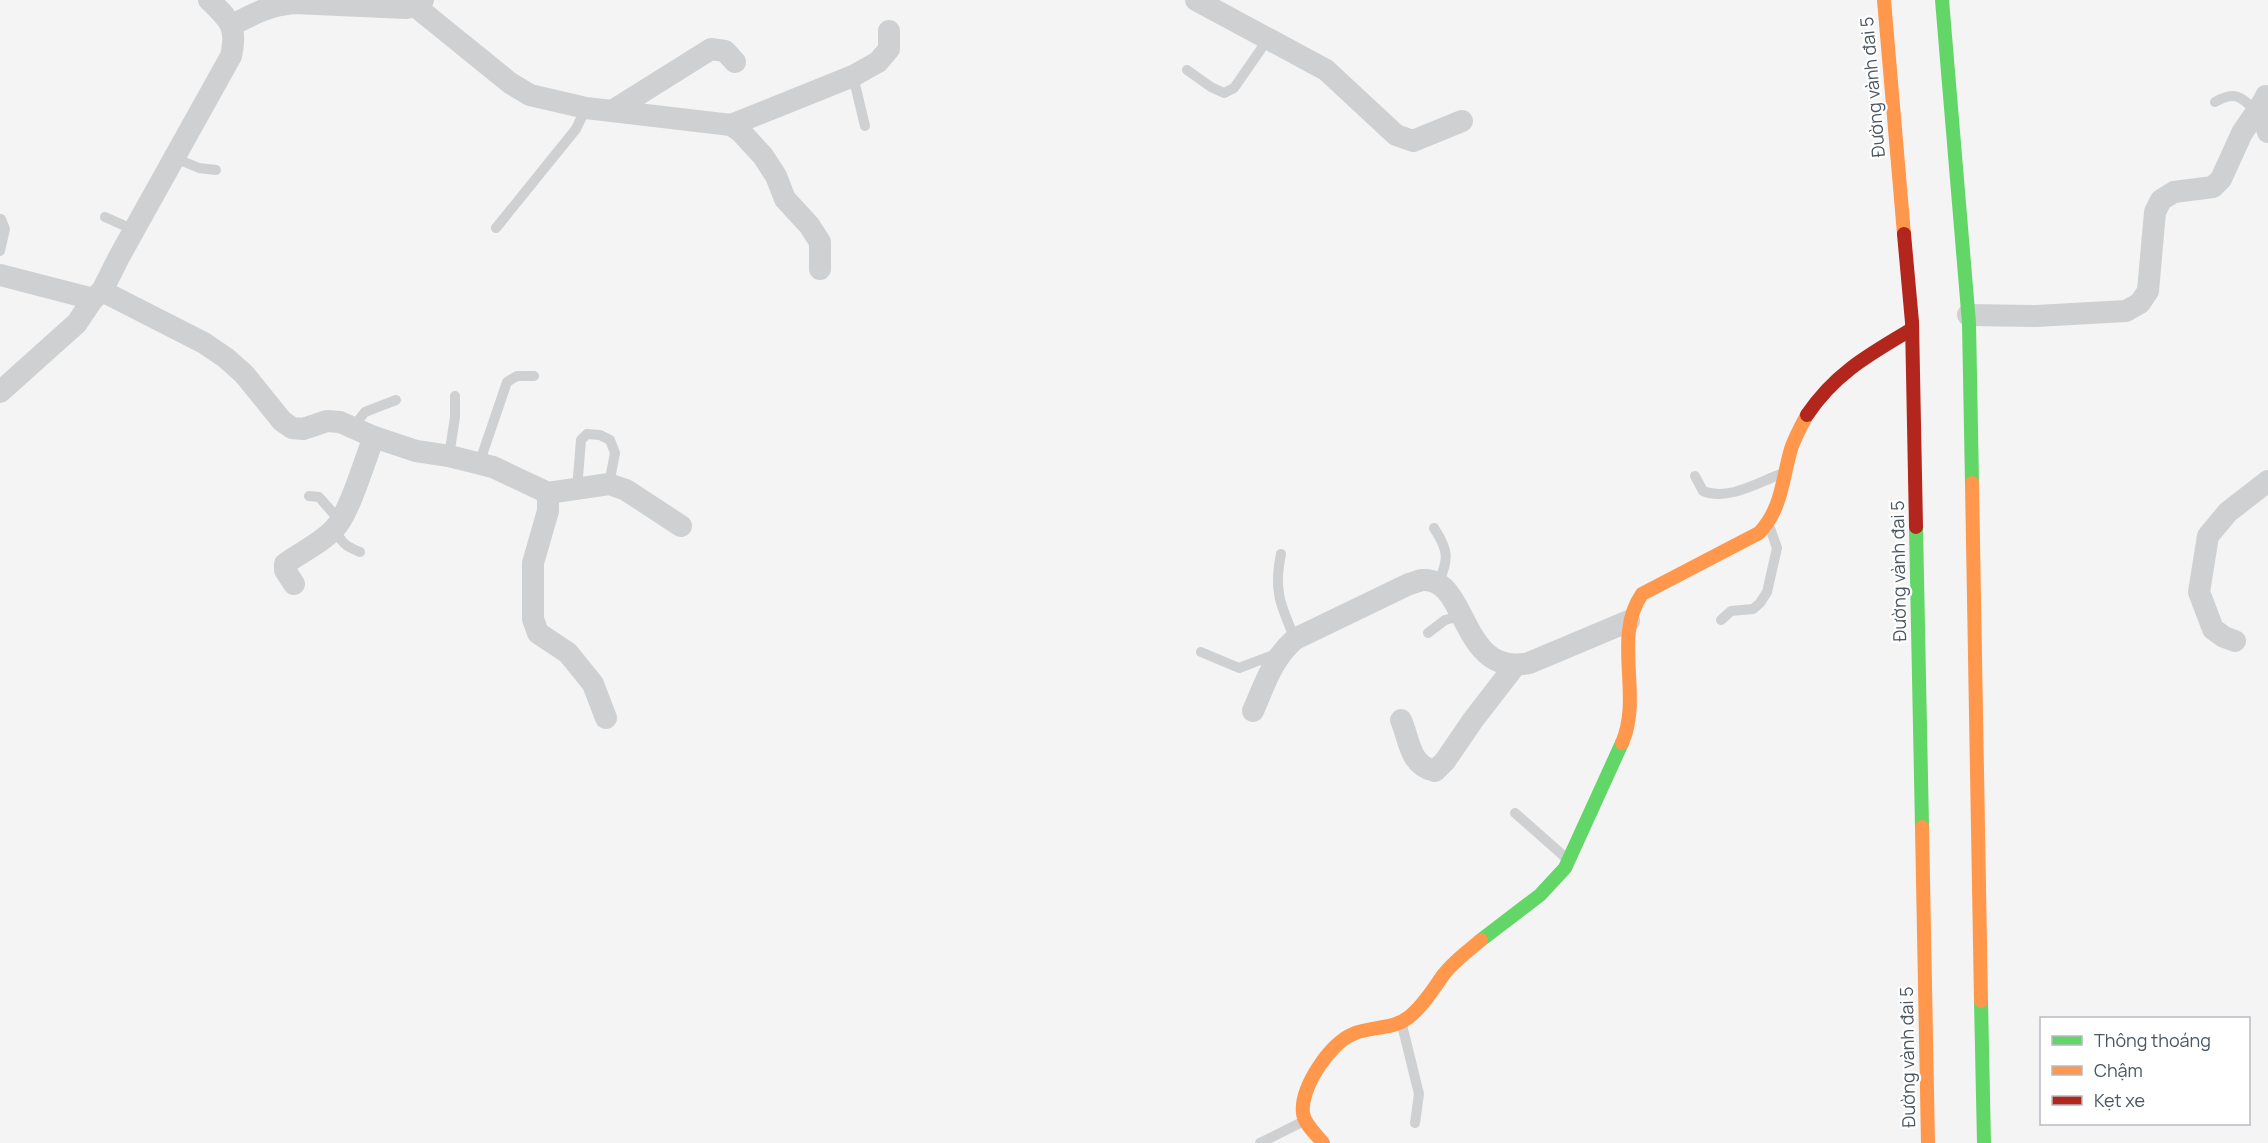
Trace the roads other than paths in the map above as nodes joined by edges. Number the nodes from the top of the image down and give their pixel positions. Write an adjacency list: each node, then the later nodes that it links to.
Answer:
1 (209, 0): 7 (street)
2 (1196, 0): 9 (street)
3 (1884, 0): 31 (main road, Đường vành đai 5)
4 (1942, 0): 30 (main road)
5 (375, 3): 6 (street); 7 (street)
6 (419, 3): 14 (street)
7 (232, 25): 20 (street)
8 (889, 31): 12 (street)
9 (1268, 39): 11 (lane); 17 (street)
10 (735, 62): 16 (street)
11 (1186, 70)
12 (853, 76): 18 (street); 19 (lane)
13 (2215, 102): 15 (lane)
14 (586, 108): 16 (street); 24 (lane)
15 (2264, 110): 30 (street)
16 (612, 111): 18 (street)
17 (1462, 121)
18 (732, 125): 27 (street)
19 (865, 126)
20 (175, 158): 21 (lane); 25 (street)
21 (216, 170)
22 (105, 217): 25 (lane)
23 (1, 219): 26 (lane)
24 (496, 228)
25 (134, 230): 29 (street)
26 (0, 251)
27 (820, 269)
28 (0, 274): 29 (street)
29 (97, 295): 33 (street); 36 (street)
30 (1968, 315): 74 (main road)
31 (1912, 329): 40 (main road); 73 (main road, Đường vành đai 5)
32 (534, 376): 39 (lane)
33 (0, 392)
34 (455, 396): 38 (lane)
35 (396, 400): 36 (lane)
36 (353, 427): 37 (street)
37 (374, 437): 38 (street); 47 (street)
38 (449, 456): 39 (street)
39 (479, 464): 45 (street)
40 (1784, 472): 41 (lane); 48 (main road)
41 (1695, 476)
42 (2268, 482): 59 (street)
43 (609, 484): 44 (street); 44 (lane); 49 (street)
44 (578, 489): 45 (street)
45 (548, 493): 64 (street)
46 (309, 496): 47 (lane)
47 (338, 524): 51 (lane); 53 (street)
48 (1769, 525): 56 (lane); 57 (main road)
49 (681, 526)
50 (1434, 528): 54 (lane)
51 (360, 552)
52 (1281, 554): 60 (lane)
53 (294, 584)
54 (1438, 584): 55 (street); 60 (street)
55 (1461, 616): 58 (lane); 62 (street)
56 (1721, 620)
57 (1629, 621): 62 (street); 67 (main road)
58 (1428, 633)
59 (2235, 641)
60 (1288, 645): 61 (lane); 63 (street)
61 (1201, 652)
62 (1514, 667): 65 (street)
63 (1254, 711)
64 (606, 718)
65 (1401, 720)
66 (1515, 813): 67 (lane)
67 (1569, 860): 68 (main road)
68 (1401, 1022): 69 (main road); 70 (lane)
69 (1305, 1120): 71 (lane); 72 (main road)
70 (1415, 1124)
71 (1260, 1143)
72 (1323, 1143)
73 (1928, 1143)
74 (1984, 1143)

